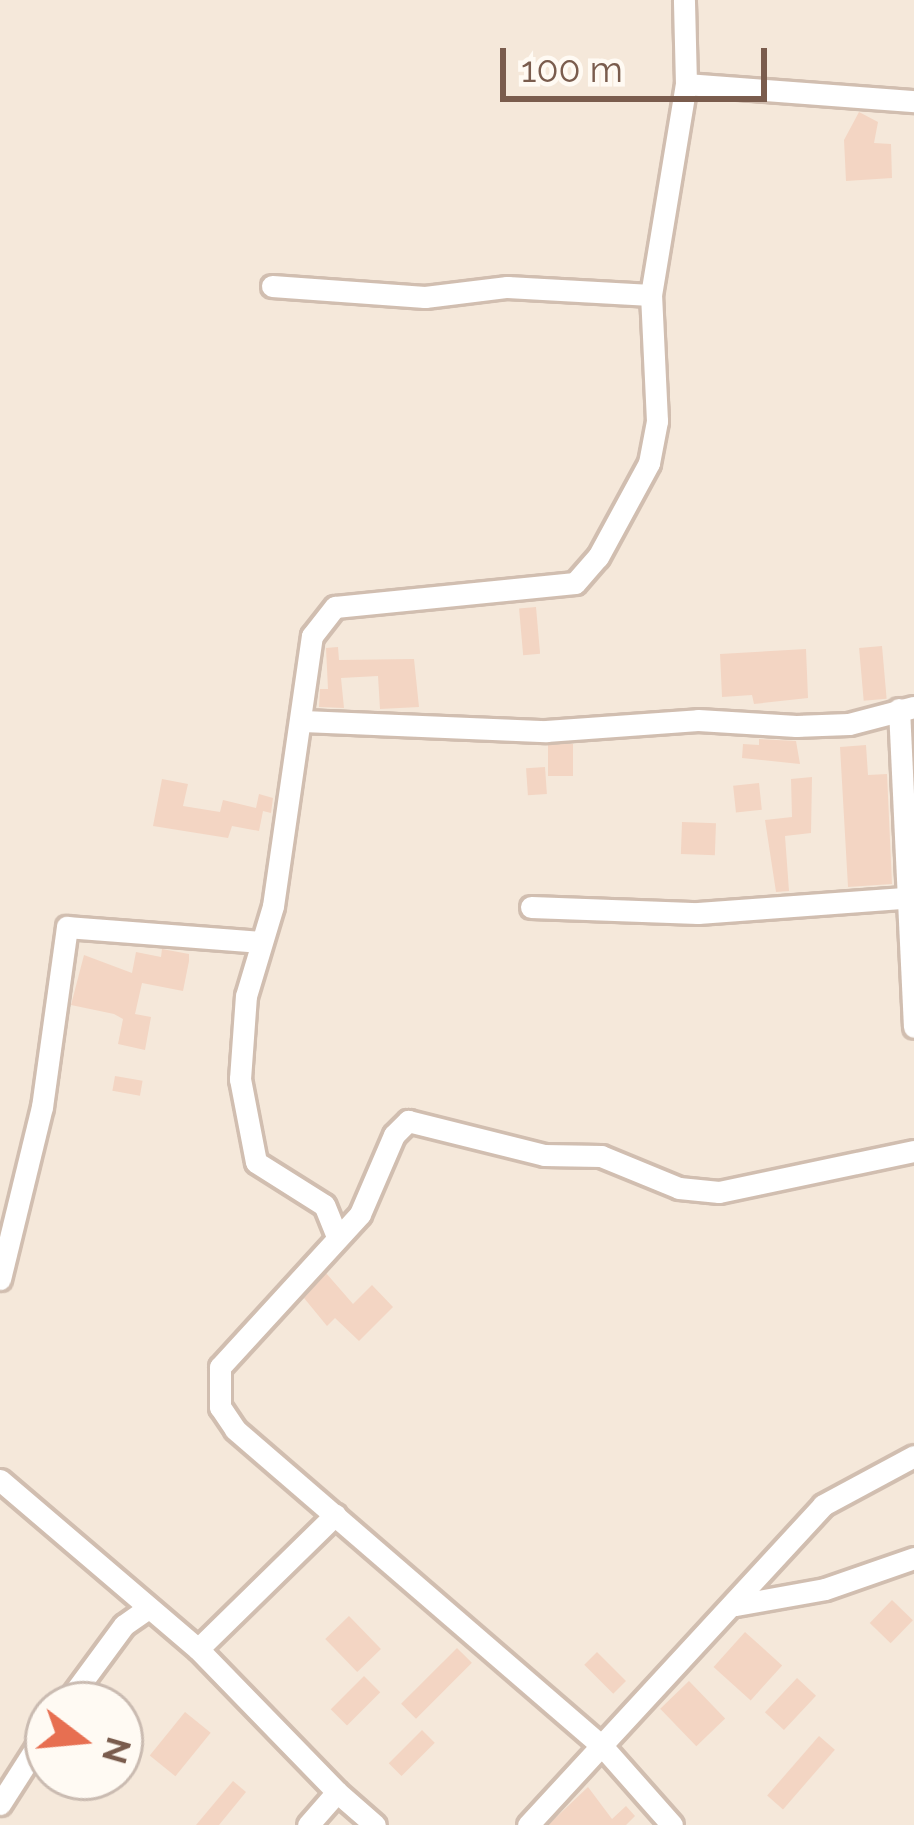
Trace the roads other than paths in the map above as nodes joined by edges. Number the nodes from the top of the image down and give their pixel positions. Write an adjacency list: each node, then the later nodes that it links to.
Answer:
1 (684, 0): 2 (street)
2 (686, 84): 3 (street); 5 (street)
3 (914, 101)
4 (272, 286): 5 (street)
5 (650, 295): 7 (street)
6 (907, 708): 7 (street); 8 (street)
7 (303, 721): 10 (street)
8 (911, 897): 9 (street); 11 (street)
9 (532, 907)
10 (260, 942): 13 (street); 14 (street)
11 (914, 1028)
12 (914, 1151): 14 (street)
13 (4, 1228): 15 (street)
14 (336, 1234): 18 (street)
15 (0, 1279)
16 (914, 1456): 20 (street)
17 (0, 1480): 21 (street)
18 (335, 1515): 22 (street); 24 (street)
19 (914, 1558): 20 (street)
20 (736, 1605): 24 (street)
21 (148, 1608): 22 (street); 23 (street)
22 (198, 1649): 26 (street)
23 (83, 1681)
24 (603, 1747): 30 (street); 31 (street)
25 (24, 1766): 27 (street)
26 (337, 1792): 28 (street); 29 (street)
27 (0, 1804)
28 (308, 1825)
29 (375, 1825)
30 (528, 1825)
31 (672, 1825)

